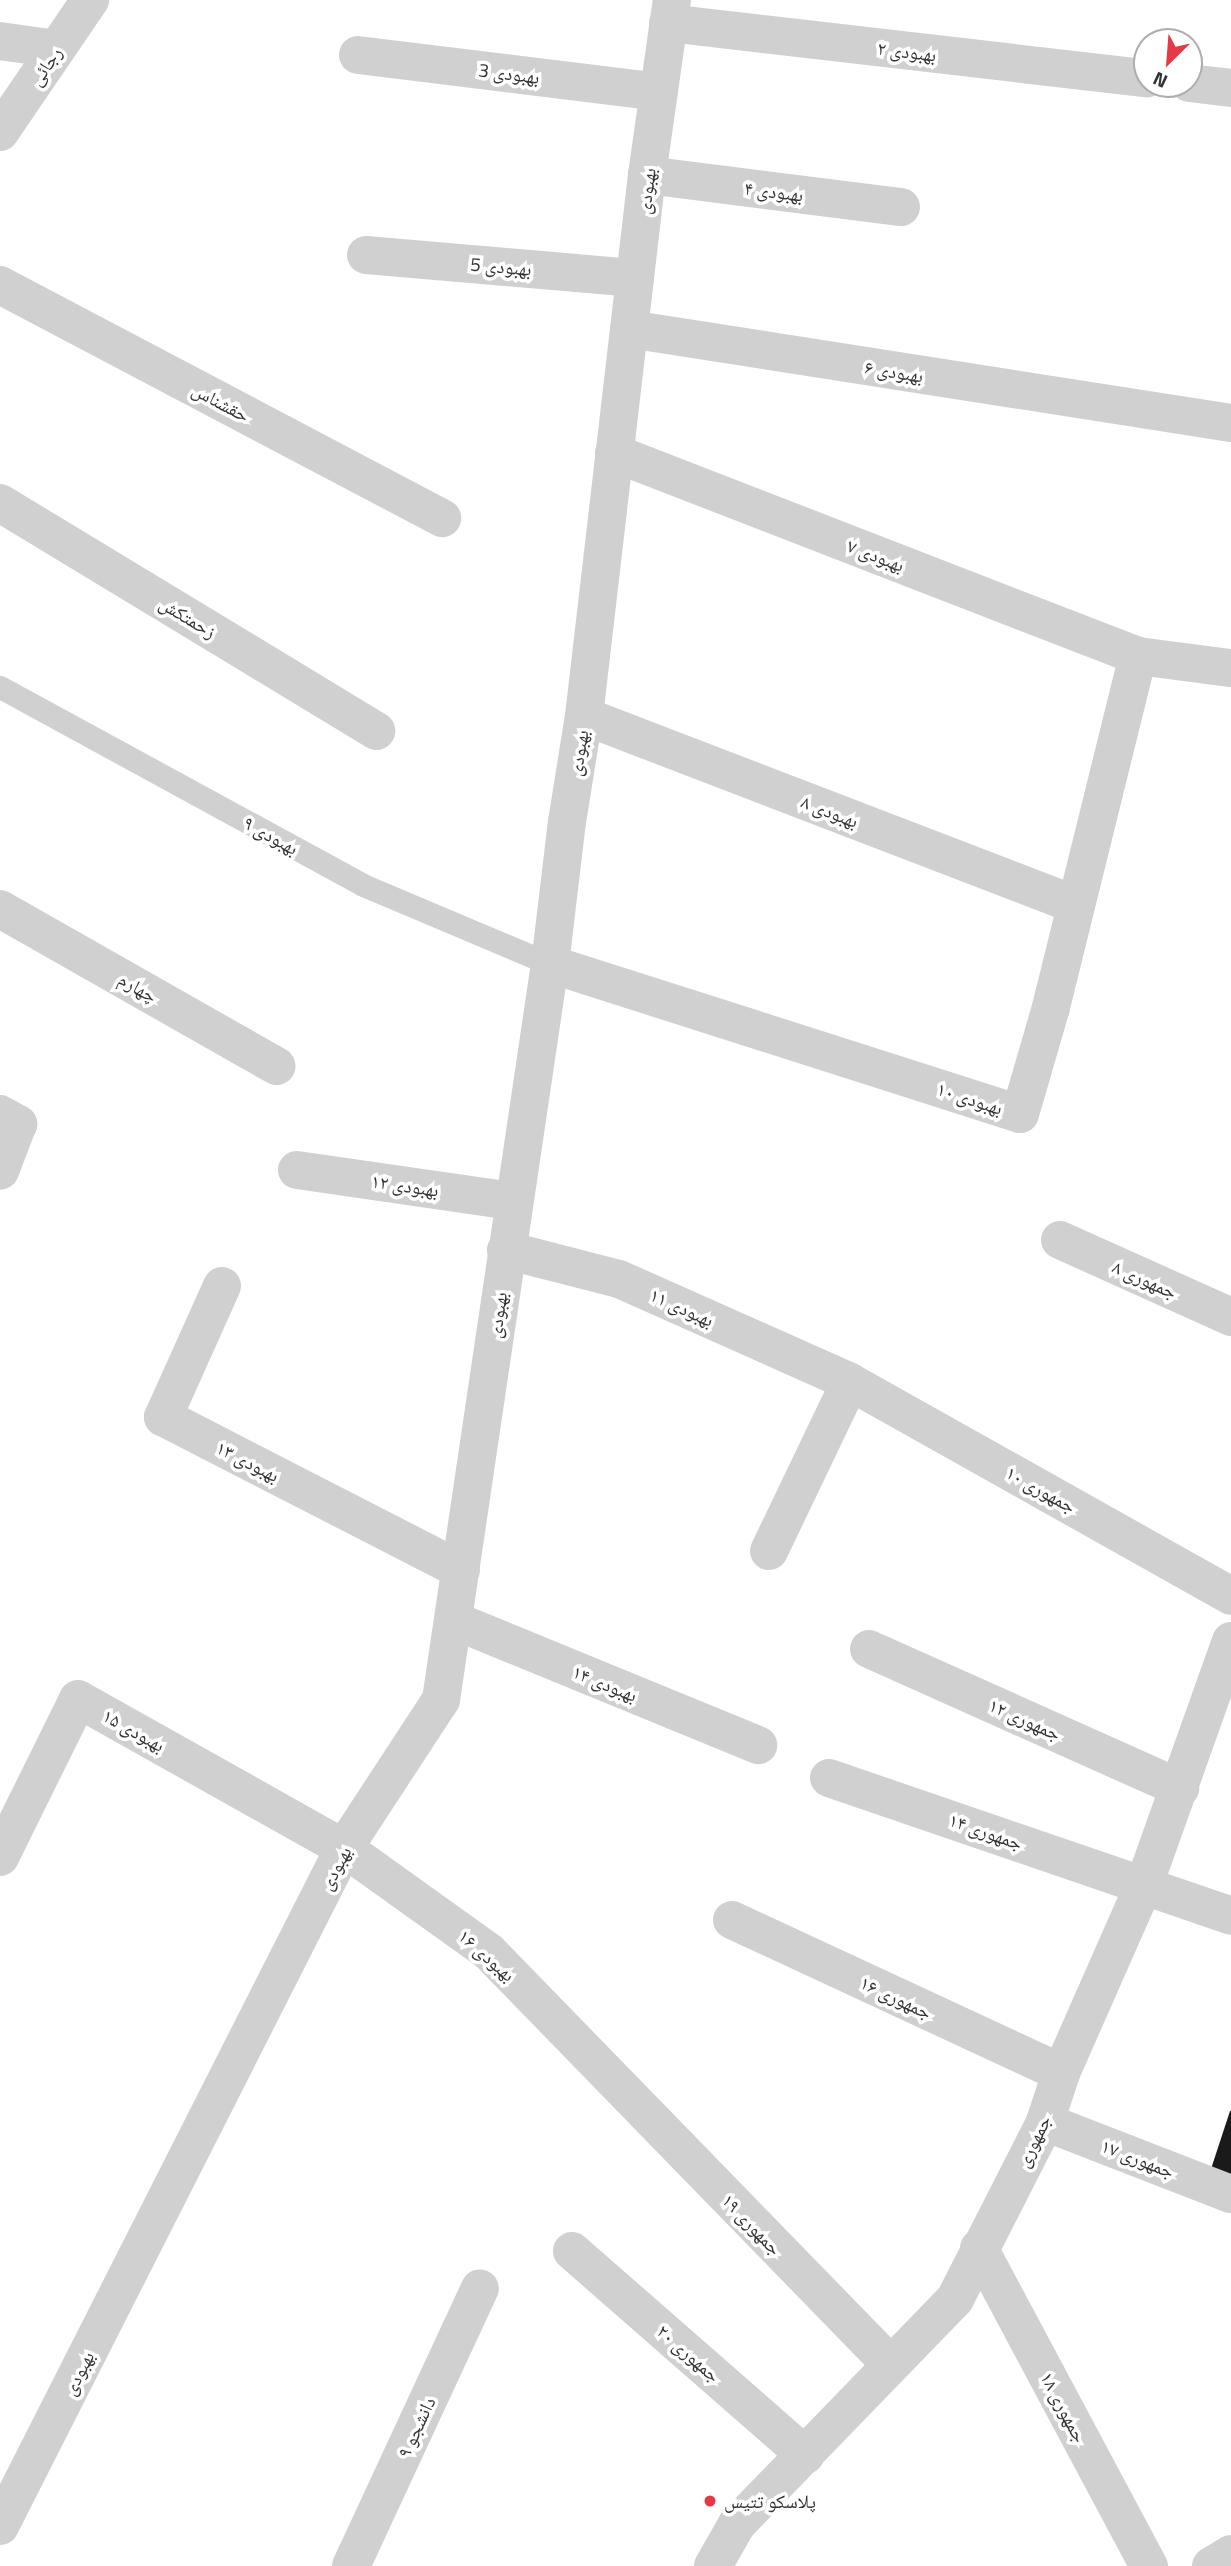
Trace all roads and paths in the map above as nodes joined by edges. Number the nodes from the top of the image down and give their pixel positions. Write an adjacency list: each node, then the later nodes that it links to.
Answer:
1 (90, 0): 4 (street, رجائی)
2 (670, 12): 6 (street, بهبودی ۲); 7 (street, بهبودی)
3 (0, 41): 4 (street)
4 (56, 49): 8 (street, رجائی)
5 (358, 55): 7 (street, بهبودی 3)
6 (1133, 76)
7 (659, 92): 9 (street, بهبودی)
8 (0, 132)
9 (648, 175): 10 (street, بهبودی ۴); 12 (street, بهبودی)
10 (901, 207)
11 (366, 255): 12 (street, بهبودی 5)
12 (635, 278): 14 (street, بهبودی)
13 (0, 285): 18 (street, حقشناس)
14 (629, 329): 15 (street, بهبودی ۶); 16 (street, بهبودی)
15 (1231, 423)
16 (614, 453): 19 (street, بهبودی ۷); 22 (street, بهبودی)
17 (0, 503): 23 (street, زحمتکش)
18 (442, 518)
19 (1138, 656): 20 (street, بهبودی ۷); 24 (street, بهبودی ۱۰)
20 (1231, 668)
21 (0, 687): 26 (lane, بهبودی ۹)
22 (584, 716): 24 (street, بهبودی ۸); 26 (street, بهبودی)
23 (376, 731)
24 (1076, 905): 26 (street, بهبودی ۱۰)
25 (0, 909): 27 (street, چهارم)
26 (550, 964): 31 (street, بهبودی)
27 (276, 1066)
28 (0, 1114): 30 (street)
29 (297, 1170): 31 (street, بهبودی ۱۲)
30 (0, 1171)
31 (513, 1200): 33 (street, بهبودی)
32 (1060, 1240): 35 (street, جمهوری ۸)
33 (506, 1251): 36 (street, بهبودی ۱۱); 38 (street, بهبودی)
34 (222, 1286): 38 (street, بهبودی ۱۳)
35 (1231, 1317)
36 (850, 1382): 37 (street); 39 (street, جمهوری ۱۰)
37 (769, 1551)
38 (460, 1570): 40 (street, بهبودی)
39 (1231, 1597)
40 (453, 1620): 43 (street, بهبودی ۱۴); 46 (street, بهبودی)
41 (1231, 1641): 45 (street, جمهوری)
42 (869, 1649): 45 (street, جمهوری ۱۲)
43 (758, 1745)
44 (829, 1778): 48 (street, جمهوری ۱۴)
45 (1180, 1788): 48 (street, جمهوری)
46 (344, 1848): 47 (street, بهبودی ۱۵); 52 (street, بهبودی ۱۶); 60 (street, بهبودی)
47 (0, 1857)
48 (1144, 1885): 49 (street, جمهوری ۱۴); 51 (street, جمهوری)
49 (1231, 1916)
50 (732, 1920): 51 (street, جمهوری ۱۶)
51 (1060, 2073): 53 (street, جمهوری)
52 (614, 2082): 58 (street, جمهوری ۱۹)
53 (1045, 2122): 54 (street, جمهوری ۱۷); 55 (street, جمهوری)
54 (1231, 2194)
55 (979, 2248): 58 (street, جمهوری); 64 (street, جمهوری ۱۸)
56 (572, 2251): 59 (street, جمهوری ۲۰)
57 (480, 2288): 62 (street, دانشجو ۹)
58 (891, 2365): 59 (street, جمهوری)
59 (805, 2455): 63 (street, جمهوری)
60 (0, 2526)
61 (1231, 2554): 65 (street)
62 (351, 2566)
63 (713, 2566)
64 (1149, 2566)
65 (1211, 2566)

